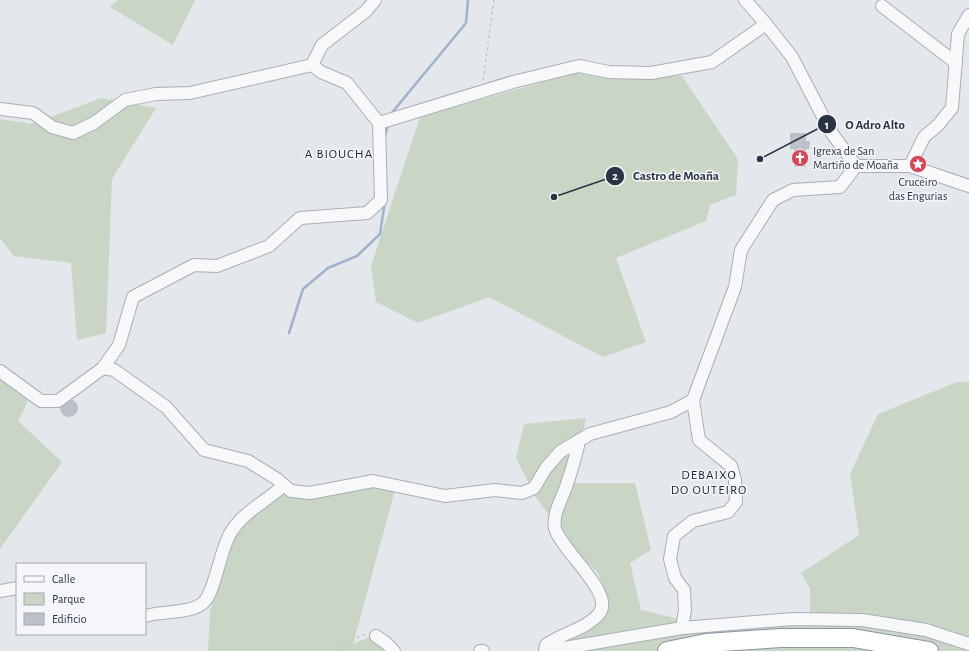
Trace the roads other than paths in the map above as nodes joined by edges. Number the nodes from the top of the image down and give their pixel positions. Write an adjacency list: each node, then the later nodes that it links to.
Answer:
1 (375, 0): 7 (street)
2 (746, 0): 5 (street)
3 (882, 6): 6 (street)
4 (969, 15): 6 (street)
5 (766, 24): 9 (street); 10 (street)
6 (956, 63): 11 (street)
7 (312, 65): 8 (street); 9 (street)
8 (0, 109)
9 (379, 123): 13 (street)
10 (856, 166): 11 (street); 15 (street)
11 (910, 166): 12 (street)
12 (969, 186)
13 (103, 368): 14 (street); 17 (street)
14 (0, 370)
15 (693, 400): 16 (street); 21 (street)
16 (578, 440): 17 (street); 25 (street)
17 (284, 485): 20 (street)
18 (16, 588): 19 (street)
19 (0, 591)
20 (146, 616)
21 (682, 628): 23 (street); 25 (street)
22 (376, 636): 24 (street)
23 (969, 644)
24 (394, 651)
25 (546, 651)
26 (667, 651): 27 (highway)
27 (929, 651)

